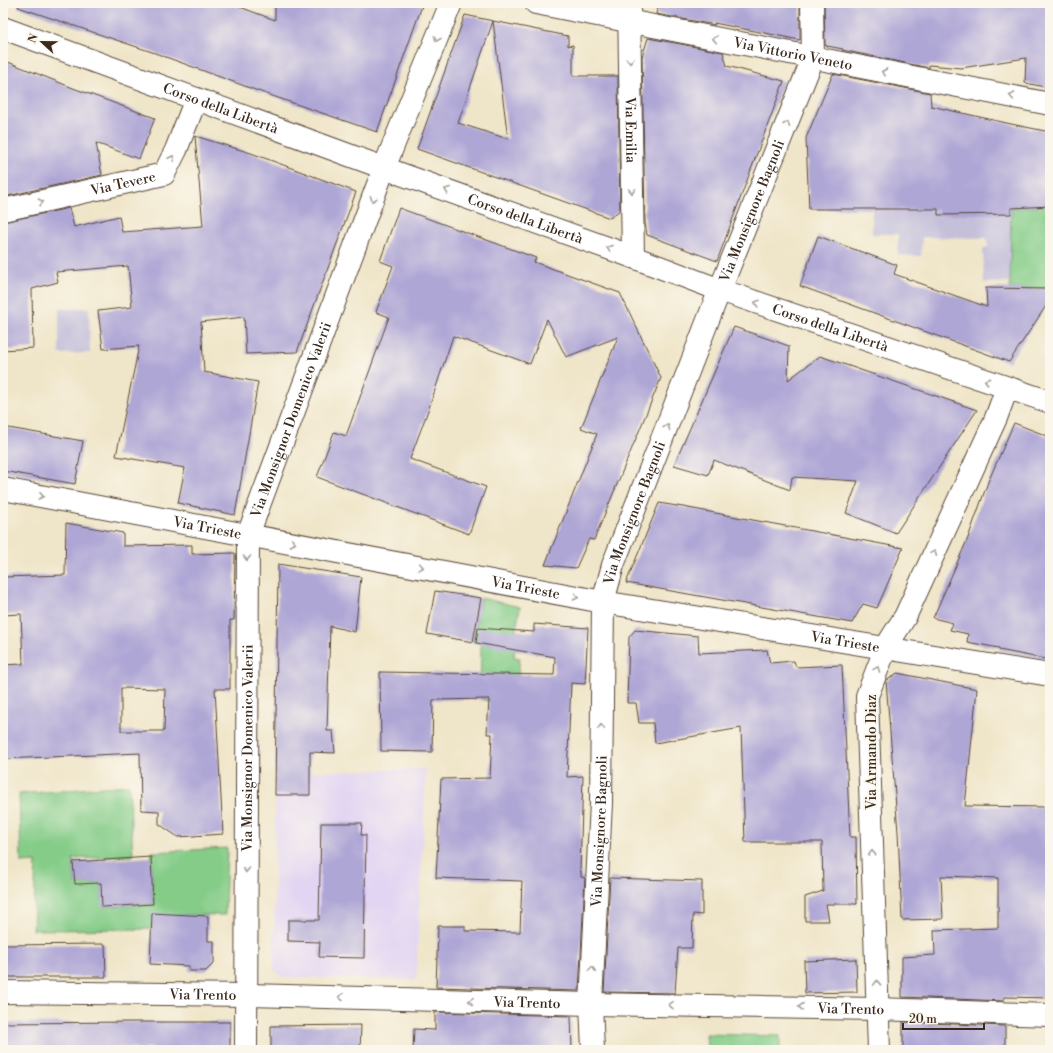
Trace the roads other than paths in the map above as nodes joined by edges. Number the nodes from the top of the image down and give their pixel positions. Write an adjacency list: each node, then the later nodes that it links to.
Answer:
1 (451, 3): 9 (street, Via Monsignor Domenico Valerii, one-way to 9)
2 (536, 3): 4 (street, Via Vittorio Veneto)
3 (812, 3): 6 (street, Via Monsignore Bagnoli)
4 (629, 12): 6 (street, Via Vittorio Veneto, one-way to 4); 11 (street, Via Emilia, one-way to 11)
5 (3, 28): 7 (street, Corso della Libertà)
6 (813, 58): 8 (street, Via Vittorio Veneto, one-way to 6); 12 (street, Via Monsignore Bagnoli, one-way to 6)
7 (196, 99): 9 (street, Corso della Libertà); 10 (street, Via Tevere, one-way to 7)
8 (1050, 104)
9 (384, 168): 11 (street, Corso della Libertà, one-way to 9); 16 (street, Via Monsignor Domenico Valerii, one-way to 16)
10 (3, 210)
11 (634, 257): 12 (street, Corso della Libertà)
12 (720, 290): 13 (street, Corso della Libertà, one-way to 12); 17 (street, Via Monsignore Bagnoli, one-way to 12)
13 (1007, 388): 14 (street, Corso della Libertà); 18 (street, Via Armando Diaz, one-way to 13)
14 (1050, 402)
15 (3, 489): 16 (street, Via Trieste, one-way to 16)
16 (248, 534): 17 (street, Via Trieste, one-way to 17); 21 (street, Via Monsignor Domenico Valerii, one-way to 21)
17 (603, 602): 18 (street, Via Trieste); 22 (street, Via Monsignore Bagnoli, one-way to 17)
18 (886, 647): 19 (street, Via Trieste); 23 (street, Via Armando Diaz, one-way to 18)
19 (1050, 675)
20 (3, 992): 21 (street, Via Trento)
21 (246, 995): 22 (street, Via Trento, one-way to 21); 25 (street, Via Monsignor Domenico Valerii)
22 (591, 1004): 23 (street, Via Trento, one-way to 22); 26 (street, Via Monsignore Bagnoli)
23 (877, 1009): 24 (street, Via Trento); 27 (street, Via Armando Diaz)
24 (1050, 1015)
25 (246, 1050)
26 (593, 1050)
27 (880, 1050)

